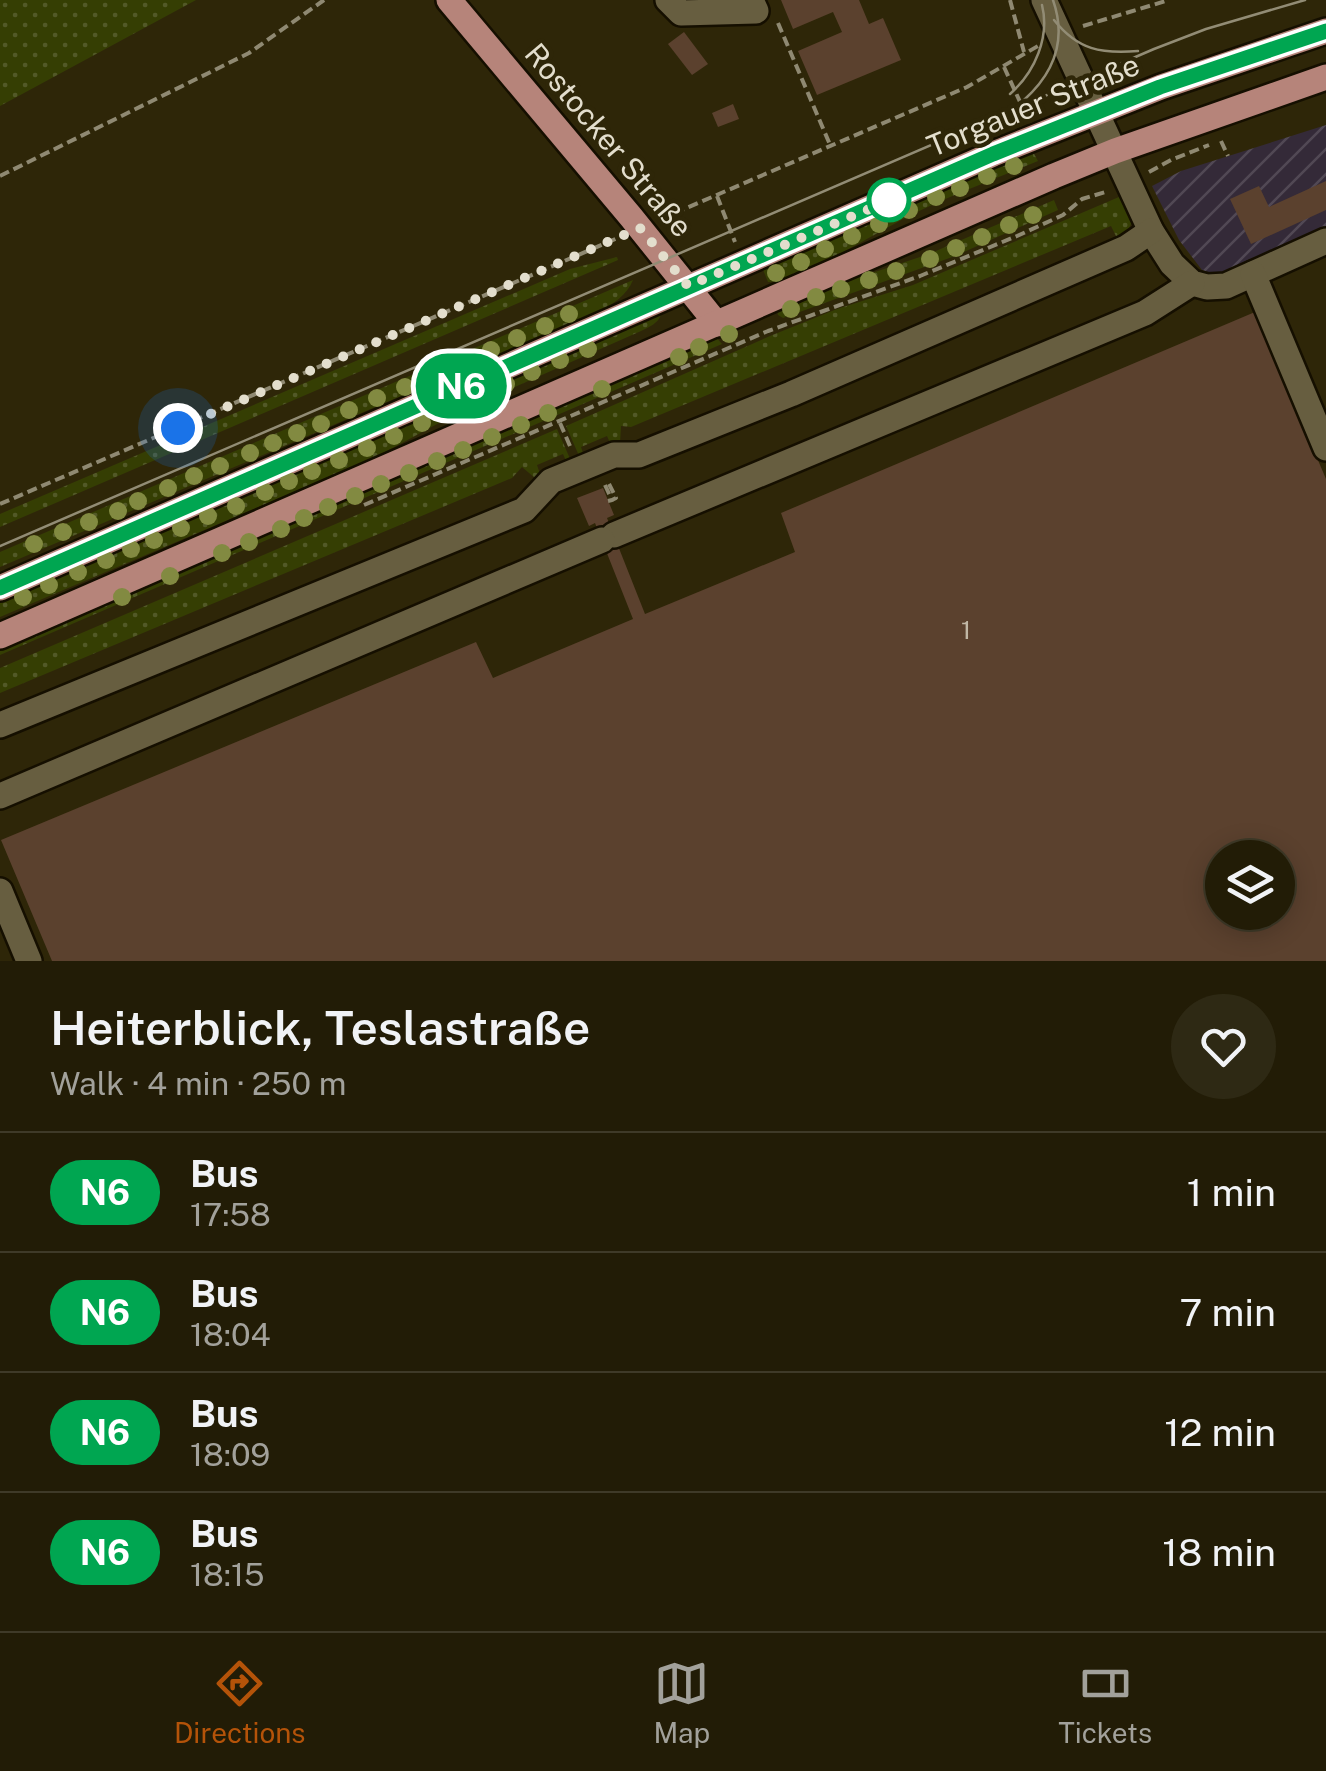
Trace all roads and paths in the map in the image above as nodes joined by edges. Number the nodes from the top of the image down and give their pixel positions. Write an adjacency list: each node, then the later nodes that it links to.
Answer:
1 (324, 0): 17 (path)
2 (450, 0): 19 (main road, Rostocker Straße)
3 (668, 0): 7 (street)
4 (1010, 0): 10 (path)
5 (1044, 0): 9 (street)
6 (1170, 0): 9 (path)
7 (754, 5): 14 (path)
8 (1326, 30): 12 (main road, Torgauer Straße)
9 (1060, 37): 10 (path); 12 (street)
10 (1024, 52): 14 (path)
11 (1326, 77): 15 (main road)
12 (1096, 112): 15 (street); 24 (main road, Torgauer Straße)
13 (1221, 141): 16 (path)
14 (831, 147): 19 (path)
15 (1115, 151): 20 (street); 25 (main road)
16 (1228, 156)
17 (0, 176)
18 (1110, 191): 30 (path)
19 (640, 228): 24 (main road, Rostocker Straße); 29 (path)
20 (1151, 231): 23 (street); 33 (street)
21 (1326, 241): 22 (street)
22 (1253, 274): 23 (street); 26 (street)
23 (1192, 282): 34 (street)
24 (688, 286): 25 (main road, Rostocker Straße); 31 (main road, Torgauer Straße)
25 (717, 324): 32 (main road)
26 (1326, 448)
27 (608, 484): 28 (path)
28 (610, 501)
29 (0, 504)
30 (361, 506)
31 (0, 588)
32 (0, 636)
33 (0, 725)
34 (0, 796)
35 (0, 891): 36 (street)
36 (29, 961)

